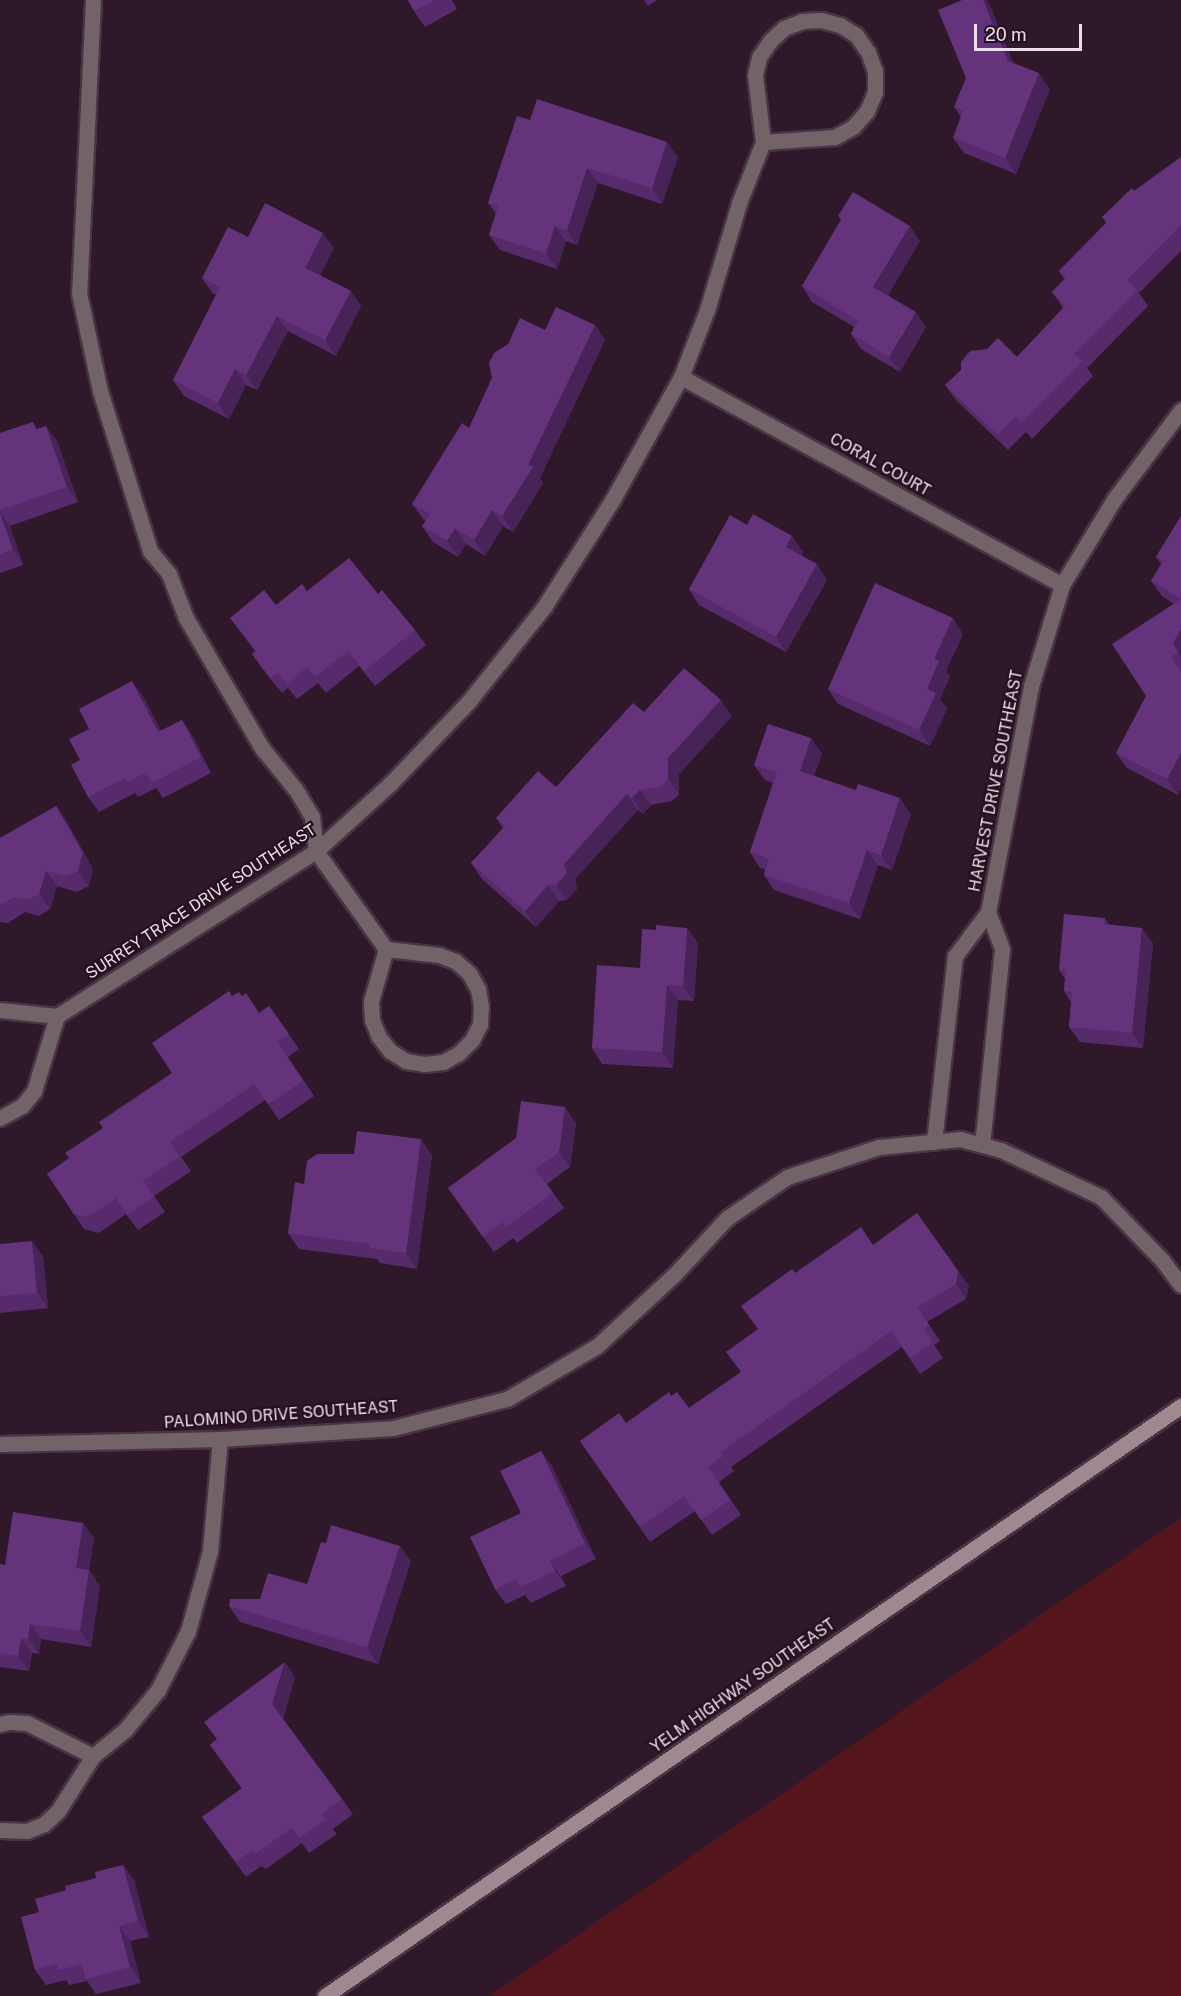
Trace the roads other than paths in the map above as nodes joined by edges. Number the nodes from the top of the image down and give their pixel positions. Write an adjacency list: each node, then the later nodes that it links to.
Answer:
1 (93, 0): 6 (street)
2 (763, 142): 2 (street, SURREY TRACE DRIVE SOUTHEAST); 3 (street, SURREY TRACE DRIVE SOUTHEAST)
3 (681, 377): 5 (street, CORAL COURT); 6 (street, SURREY TRACE DRIVE SOUTHEAST)
4 (1181, 410): 5 (street, HARVEST DRIVE SOUTHEAST)
5 (1062, 585): 7 (street, HARVEST DRIVE SOUTHEAST)
6 (316, 851): 8 (street); 10 (street, SURREY TRACE DRIVE SOUTHEAST)
7 (988, 912): 12 (street, HARVEST DRIVE SOUTHEAST); 13 (street, HARVEST DRIVE SOUTHEAST)
8 (386, 949): 8 (street)
9 (0, 1010): 10 (street)
10 (57, 1016): 11 (street)
11 (0, 1118)
12 (934, 1142): 13 (street, PALOMINO DRIVE SOUTHEAST); 16 (street, PALOMINO DRIVE SOUTHEAST)
13 (982, 1145): 14 (street, PALOMINO DRIVE SOUTHEAST)
14 (1181, 1286)
15 (1181, 1406): 21 (main road, YELM HIGHWAY SOUTHEAST)
16 (220, 1439): 17 (street, PALOMINO DRIVE SOUTHEAST); 19 (street)
17 (0, 1444)
18 (0, 1724): 19 (street)
19 (93, 1756): 20 (street)
20 (0, 1830)
21 (325, 1996)

